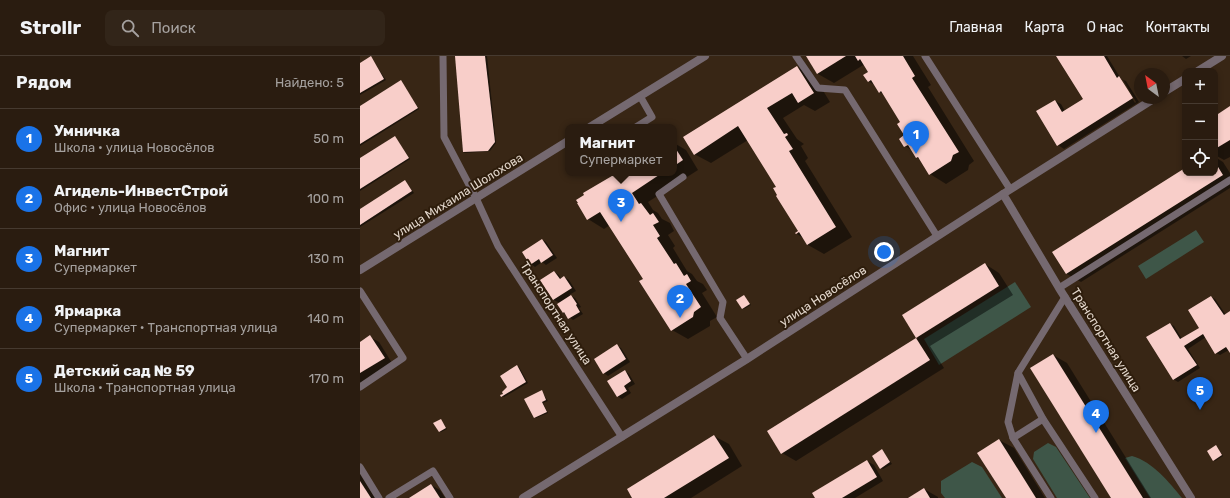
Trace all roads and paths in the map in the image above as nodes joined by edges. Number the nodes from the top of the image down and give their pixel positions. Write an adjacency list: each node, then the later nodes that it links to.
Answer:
1 (444, 56): 17 (lane, Транспортная улица)
2 (704, 56): 9 (street)
3 (796, 56): 18 (lane)
4 (925, 56): 16 (lane)
5 (1222, 56): 6 (street)
6 (1203, 68)
7 (1182, 81): 8 (street)
8 (1170, 88)
9 (640, 96): 11 (street); 12 (lane)
10 (1145, 104): 16 (street, улица Новосёлов)
11 (595, 124)
12 (641, 124)
13 (565, 143): 17 (street, улица Михаила Шолохова)
14 (683, 177): 23 (lane)
15 (1230, 180): 20 (lane)
16 (1006, 191): 18 (street, улица Новосёлов); 20 (street, Транспортная улица)
17 (476, 198): 19 (street, улица Михаила Шолохова); 27 (lane, Транспортная улица)
18 (937, 236): 23 (street, улица Новосёлов)
19 (360, 270)
20 (1059, 288): 22 (street, Транспортная улица)
21 (360, 291): 25 (lane)
22 (1065, 297): 24 (lane); 36 (street, Транспортная улица)
23 (747, 359): 27 (street, улица Новосёлов)
24 (1018, 373): 26 (lane); 28 (lane)
25 (360, 387)
26 (1044, 419): 28 (lane); 35 (lane)
27 (622, 437): 33 (street, улица Новосёлов)
28 (1013, 438): 34 (lane)
29 (360, 467): 30 (lane)
30 (379, 498)
31 (389, 498): 32 (lane)
32 (450, 498)
33 (524, 498)
34 (1051, 498)
35 (1095, 498)
36 (1191, 498)

